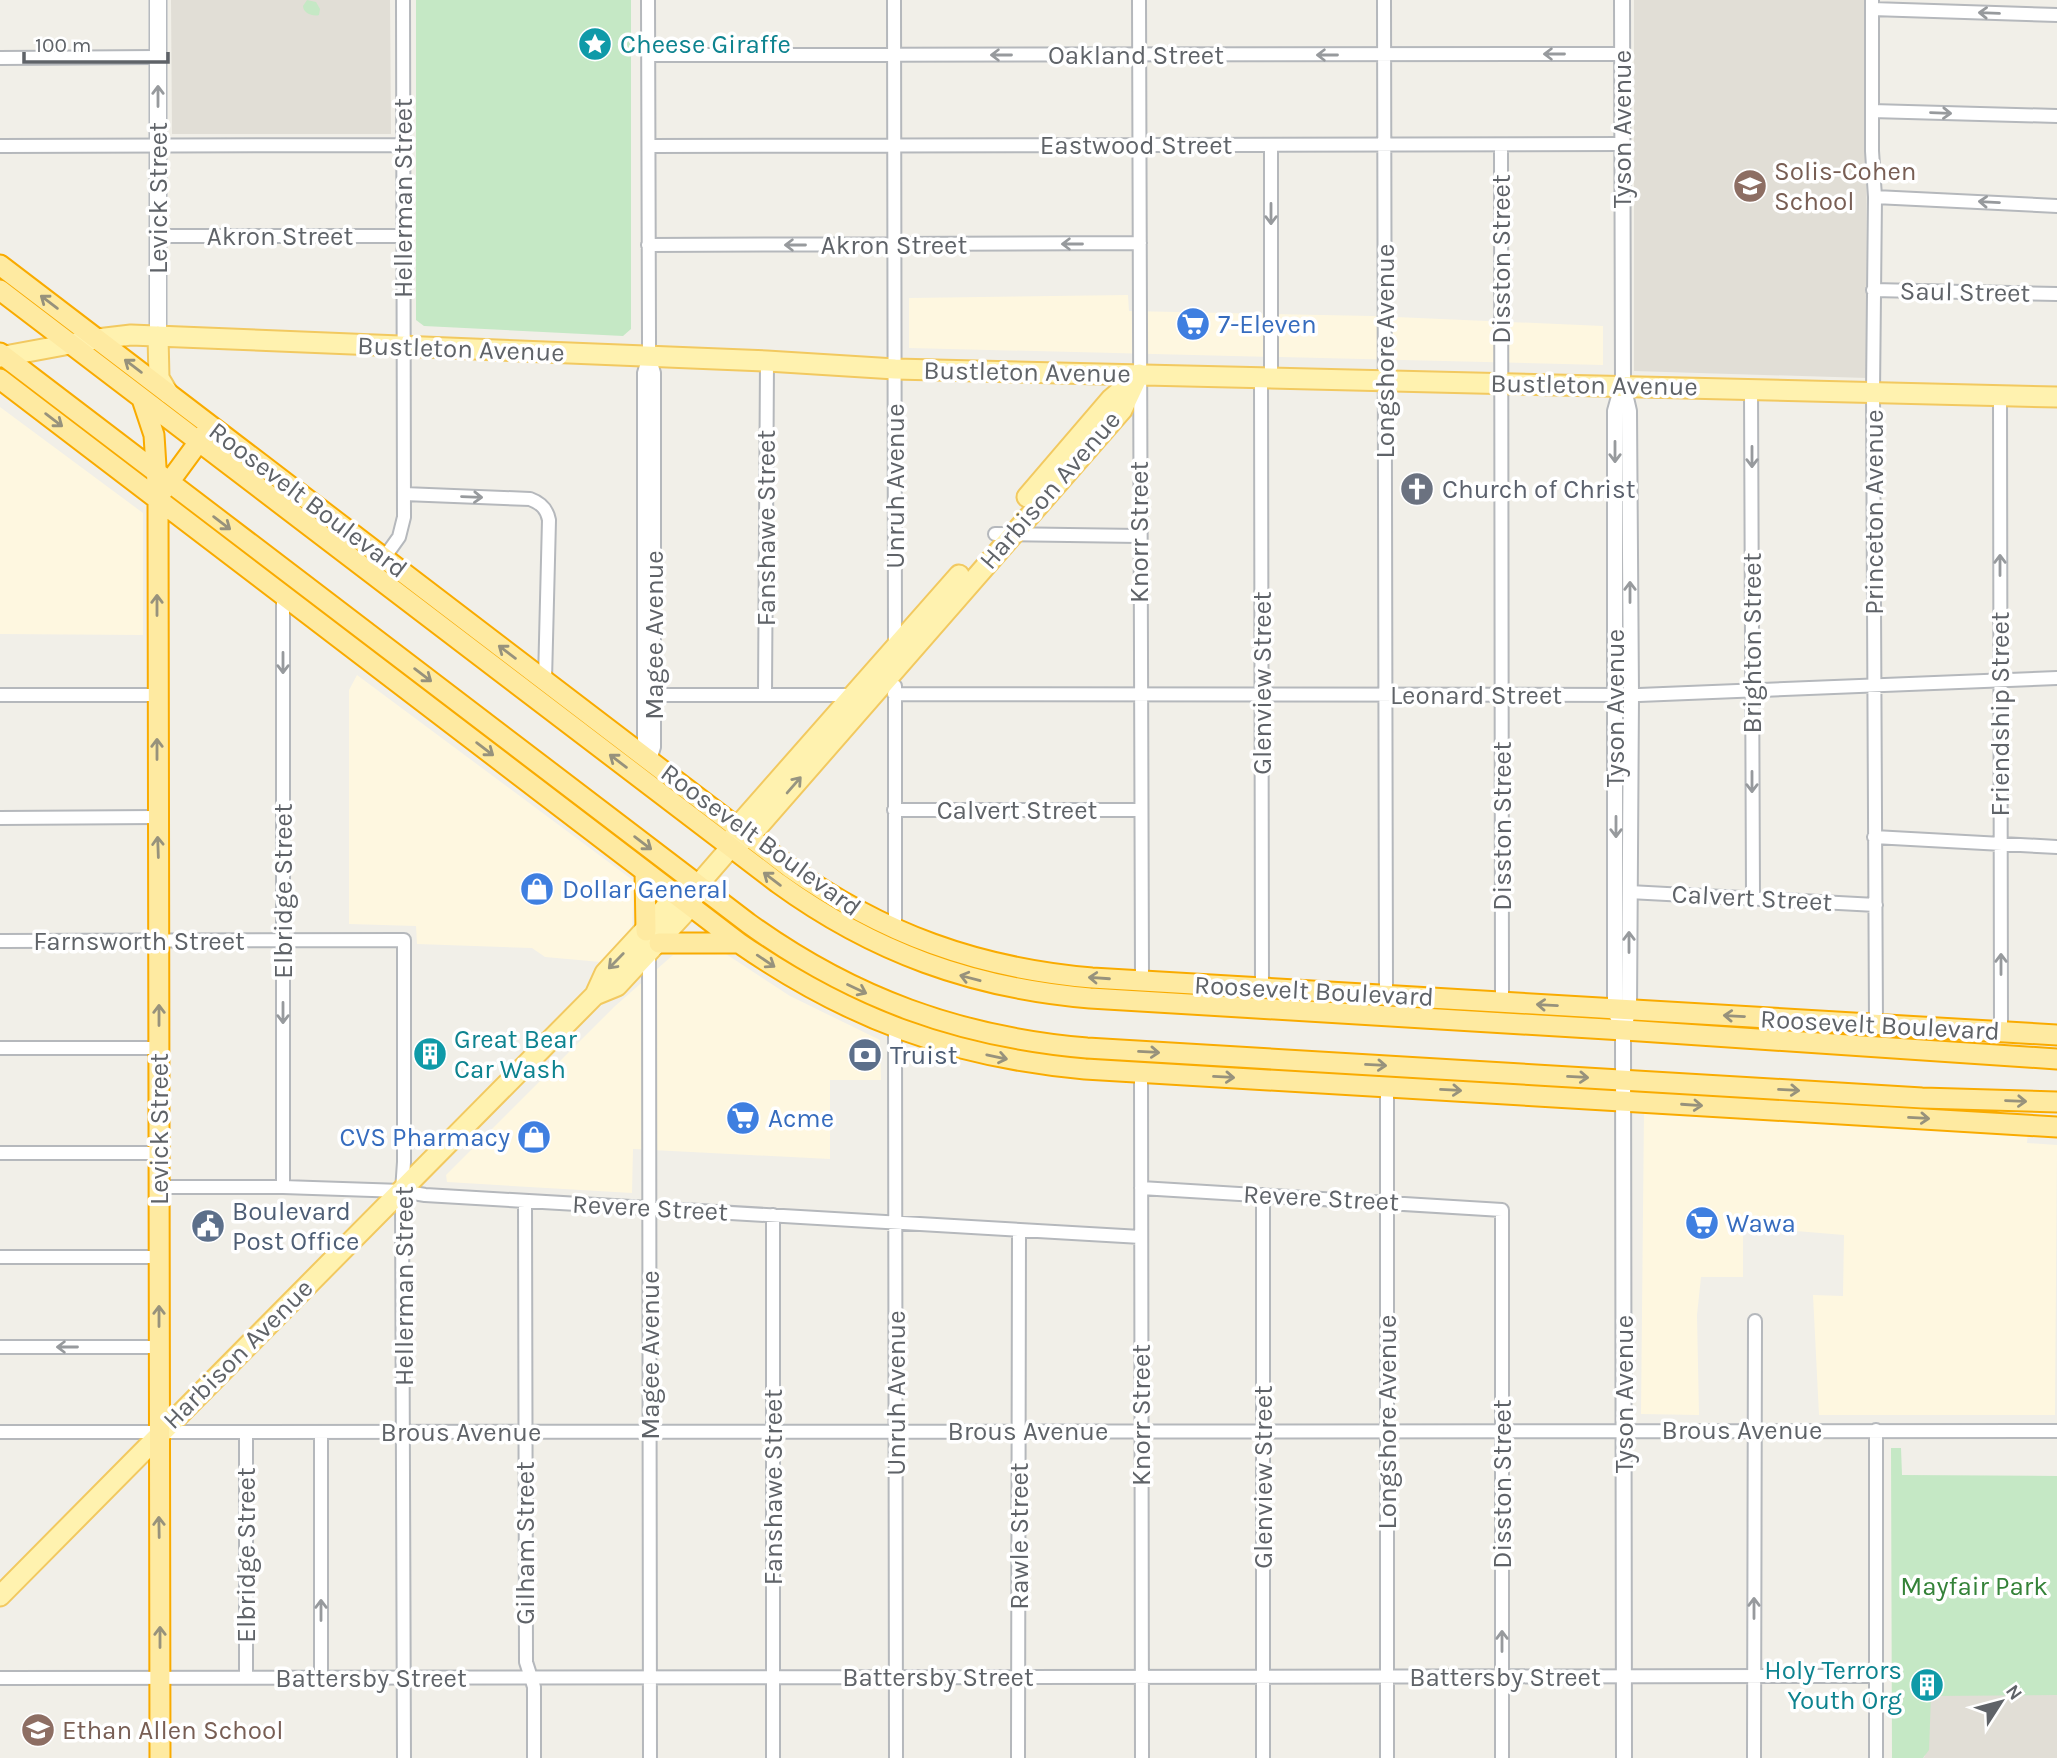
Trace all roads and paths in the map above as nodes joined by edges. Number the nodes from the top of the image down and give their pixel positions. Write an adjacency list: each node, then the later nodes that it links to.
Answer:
1 (158, 0): 15 (main road, Levick Street)
2 (403, 0): 20 (street, Hellerman Street)
3 (648, 0): 12 (street, Magee Avenue)
4 (894, 0): 10 (street, Unruh Avenue)
5 (1139, 0): 13 (street, Knorr Street)
6 (1384, 0): 14 (street, Longshore Avenue)
7 (1622, 0): 11 (street, Tyson Avenue)
8 (1872, 4): 9 (street, one-way to 8); 17 (street, Princeton Avenue)
9 (2057, 15)
10 (894, 54): 12 (street, Oakland Street); 13 (street, Oakland Street, one-way to 10); 21 (street, Unruh Avenue)
11 (1622, 54): 14 (street, Oakland Street, one-way to 14); 19 (street, Tyson Avenue)
12 (649, 55): 28 (street, Magee Avenue)
13 (1140, 55): 14 (street, Oakland Street, one-way to 13); 22 (street, Knorr Street)
14 (1384, 55): 24 (street, Longshore Avenue)
15 (158, 57): 16 (street); 27 (main road, Levick Street, one-way to 15)
16 (0, 58)
17 (1872, 111): 18 (street, one-way to 18); 29 (street, Princeton Avenue)
18 (2057, 116)
19 (1622, 144): 25 (street, Eastwood Street); 53 (street, Tyson Avenue)
20 (403, 145): 27 (street); 32 (street, Hellerman Street)
21 (894, 145): 22 (street, Eastwood Street); 28 (street, Eastwood Street); 35 (street, Unruh Avenue)
22 (1140, 145): 23 (street, Eastwood Street); 33 (street, Knorr Street)
23 (1271, 145): 24 (street, Eastwood Street); 49 (street, Glenview Street, one-way to 49)
24 (1384, 145): 25 (street, Eastwood Street); 51 (street, Longshore Avenue)
25 (1501, 145): 52 (street, Disston Street)
26 (0, 146): 27 (street)
27 (158, 146): 31 (main road, Levick Street)
28 (650, 146): 34 (street, Magee Avenue)
29 (1875, 197): 30 (street, one-way to 29); 38 (street, Princeton Avenue)
30 (2057, 206)
31 (158, 236): 32 (street, Akron Street); 40 (main road, Levick Street)
32 (403, 236): 43 (street, Hellerman Street)
33 (1140, 243): 35 (street, Akron Street, one-way to 35); 48 (street, Knorr Street)
34 (649, 245): 35 (street, Akron Street, one-way to 34); 45 (street, Magee Avenue)
35 (893, 245): 47 (street, Unruh Avenue)
36 (0, 265): 41 (highway, Roosevelt Boulevard, one-way to 36)
37 (0, 290): 42 (highway, Roosevelt Boulevard)
38 (1873, 290): 39 (street, Saul Street); 55 (street, Princeton Avenue)
39 (2057, 294)
40 (158, 336): 41 (main road, Bustleton Avenue); 43 (main road, Bustleton Avenue); 56 (main road, Levick Street)
41 (97, 339): 42 (main road, Bustleton Avenue); 56 (highway, Roosevelt Boulevard, one-way to 41)
42 (70, 343): 44 (main road, Bustleton Avenue); 59 (highway, Roosevelt Boulevard)
43 (403, 347): 45 (main road, Bustleton Avenue); 63 (street, Hellerman Street)
44 (1, 356): 62 (highway)
45 (649, 356): 46 (main road, Bustleton Avenue); 84 (street, Magee Avenue)
46 (766, 361): 47 (main road, Bustleton Avenue); 85 (street, Fanshawe Street)
47 (895, 369): 48 (main road, Bustleton Avenue); 72 (street, Unruh Avenue)
48 (1139, 374): 49 (main road, Bustleton Avenue); 65 (main road, Harbison Avenue); 66 (street, Knorr Street)
49 (1266, 377): 51 (main road, Bustleton Avenue); 91 (street, Glenview Street)
50 (0, 379): 64 (highway, one-way to 64)
51 (1385, 381): 52 (main road, Bustleton Avenue); 88 (street, Longshore Avenue)
52 (1501, 383): 53 (main road, Bustleton Avenue); 81 (street, Disston Street)
53 (1623, 385): 54 (main road, Bustleton Avenue); 89 (street, Tyson Avenue, one-way to 89); 90 (street, Tyson Avenue, one-way to 53)
54 (1751, 388): 55 (main road, Bustleton Avenue); 79 (street, Brighton Street, one-way to 79)
55 (1873, 392): 57 (main road, Bustleton Avenue); 78 (street, Princeton Avenue)
56 (168, 393): 60 (highway, Roosevelt Boulevard)
57 (2000, 395): 58 (main road, Bustleton Avenue); 76 (street, Friendship Street, one-way to 57)
58 (2057, 397)
59 (142, 398): 61 (highway, Roosevelt Boulevard); 62 (highway)
60 (211, 425): 61 (highway, Levick Street); 67 (highway, Roosevelt Boulevard)
61 (198, 441): 62 (highway, Levick Street); 68 (highway, Roosevelt Boulevard)
62 (162, 476): 64 (highway, Levick Street); 73 (highway, one-way to 73)
63 (404, 494): 67 (street, Hellerman Street); 77 (street, one-way to 77)
64 (158, 499): 69 (highway); 83 (highway, Levick Street, one-way to 64)
65 (1003, 534): 66 (street); 72 (main road, Harbison Avenue); 74 (main road, Harbison Avenue)
66 (1139, 536): 87 (street, Knorr Street)
67 (384, 558): 70 (highway, Roosevelt Boulevard)
68 (383, 582): 70 (highway); 102 (highway, Roosevelt Boulevard, one-way to 68)
69 (283, 595): 71 (highway); 115 (street, Elbridge Street, one-way to 115)
70 (456, 612): 77 (highway, Roosevelt Boulevard, one-way to 70)
71 (312, 617): 73 (highway); 97 (highway, one-way to 97)
72 (895, 648): 74 (street, Unruh Avenue); 86 (main road, Harbison Avenue)
73 (394, 653): 92 (highway, one-way to 92)
74 (895, 670): 80 (street, Unruh Avenue); 99 (main road, Harbison Avenue, one-way to 74)
75 (2057, 678): 76 (street, Leonard Street)
76 (2000, 679): 78 (street, Leonard Street); 101 (street, Friendship Street)
77 (545, 680): 93 (highway, Roosevelt Boulevard)
78 (1875, 685): 79 (street, Leonard Street); 100 (street, Princeton Avenue)
79 (1752, 691): 90 (street, Leonard Street); 108 (street, Brighton Street, one-way to 108)
80 (894, 694): 87 (street, Leonard Street); 94 (street, Unruh Avenue)
81 (1501, 694): 88 (street, Leonard Street); 89 (street, Leonard Street); 121 (street, Disston Street)
82 (0, 695): 83 (street)
83 (157, 695): 96 (highway, Levick Street, one-way to 83)
84 (649, 695): 85 (street); 93 (street, Magee Avenue)
85 (765, 695): 86 (street)
86 (853, 695): 99 (main road, Harbison Avenue)
87 (1139, 695): 91 (street, Leonard Street); 95 (street, Knorr Street)
88 (1387, 695): 91 (street, Leonard Street); 120 (street, Longshore Avenue)
89 (1616, 695): 90 (street, Leonard Street); 104 (street, Tyson Avenue, one-way to 104)
90 (1631, 695): 104 (street, Tyson Avenue)
91 (1262, 696): 119 (street, Glenview Street)
92 (517, 747): 97 (highway); 106 (highway, one-way to 106)
93 (650, 760): 99 (highway, Roosevelt Boulevard)
94 (894, 810): 95 (street, Calvert Street); 111 (street, Unruh Avenue)
95 (1140, 810): 118 (street, Knorr Street)
96 (157, 817): 98 (street); 114 (highway, Levick Street, one-way to 96)
97 (574, 817): 105 (highway)
98 (0, 818)
99 (743, 832): 102 (main road, Harbison Avenue); 111 (highway, Roosevelt Boulevard)
100 (1874, 836): 101 (street); 110 (street, Princeton Avenue)
101 (2000, 844): 103 (street); 126 (street, Friendship Street, one-way to 101)
102 (731, 847): 106 (main road, Harbison Avenue); 125 (highway, Roosevelt Boulevard, one-way to 102)
103 (2057, 847)
104 (1622, 859): 107 (street, Tyson Avenue); 122 (street, Tyson Avenue)
105 (645, 871): 109 (highway); 116 (highway)
106 (698, 885): 109 (main road, Harbison Avenue); 133 (highway, one-way to 133)
107 (1629, 891): 108 (street, Calvert Street); 122 (street, Tyson Avenue, one-way to 107)
108 (1753, 898): 110 (street, Calvert Street)
109 (684, 901): 116 (main road, Harbison Avenue); 117 (highway)
110 (1876, 905): 123 (street, Princeton Avenue)
111 (895, 929): 118 (highway, Roosevelt Boulevard, one-way to 111)
112 (404, 940): 115 (street, Farnsworth Street); 143 (street, Hellerman Street)
113 (0, 941): 114 (street, Farnsworth Street)
114 (159, 941): 115 (street, Farnsworth Street); 130 (highway, Levick Street, one-way to 114)
115 (283, 941): 141 (street, Elbridge Street, one-way to 141)
116 (651, 942): 117 (highway); 143 (main road, Harbison Avenue); 147 (street, Magee Avenue)
117 (739, 943): 124 (highway, one-way to 124)
118 (1142, 981): 119 (highway, Roosevelt Boulevard)
119 (1262, 988): 120 (highway, Roosevelt Boulevard)
120 (1387, 995): 121 (highway, Roosevelt Boulevard)
121 (1502, 1002): 122 (highway, Roosevelt Boulevard, one-way to 121)
122 (1622, 1009): 123 (highway, Roosevelt Boulevard, one-way to 122); 125 (street, Tyson Avenue)
123 (1875, 1025): 126 (highway, Roosevelt Boulevard); 128 (highway)
124 (895, 1028): 132 (highway, one-way to 132); 150 (street, Unruh Avenue)
125 (1623, 1030): 128 (highway, Roosevelt Boulevard); 133 (street, Tyson Avenue)
126 (2001, 1032): 127 (highway, Roosevelt Boulevard)
127 (2057, 1035)
128 (1741, 1037): 131 (highway, Roosevelt Boulevard)
129 (0, 1048): 130 (street)
130 (159, 1048): 139 (highway, Levick Street)
131 (2057, 1059)
132 (1141, 1072): 134 (highway, one-way to 134); 142 (street, Knorr Street)
133 (1623, 1080): 135 (street, Tyson Avenue); 136 (highway, one-way to 136)
134 (1387, 1087): 135 (highway, one-way to 135); 146 (street, Longshore Avenue)
135 (1623, 1101): 137 (highway, one-way to 137); 166 (street, Tyson Avenue)
136 (2057, 1102)
137 (2057, 1126)
138 (0, 1153): 139 (street)
139 (159, 1153): 140 (highway, Levick Street)
140 (159, 1186): 141 (street, Revere Street); 154 (highway, Levick Street)
141 (283, 1186): 143 (street, Revere Street)
142 (1141, 1188): 144 (street, Revere Street); 152 (street, Knorr Street)
143 (402, 1191): 145 (street, Revere Street); 171 (street, Hellerman Street); 175 (main road, Harbison Avenue)
144 (1263, 1195): 146 (street, Revere Street); 163 (street, Glenview Street)
145 (525, 1200): 147 (street, Revere Street); 172 (street, Gilham Street)
146 (1387, 1202): 148 (street, Revere Street); 164 (street, Longshore Avenue)
147 (650, 1208): 149 (street, Revere Street); 173 (street, Magee Avenue)
148 (1502, 1210): 165 (street, Disston Street)
149 (773, 1215): 150 (street, Revere Street); 174 (street, Fanshawe Street)
150 (895, 1222): 151 (street, Revere Street); 160 (street, Unruh Avenue)
151 (1019, 1230): 152 (street, Revere Street); 161 (street, Rawle Street)
152 (1141, 1237): 162 (street, Knorr Street)
153 (0, 1257): 154 (street)
154 (159, 1257): 157 (highway, Levick Street, one-way to 154)
155 (1755, 1321): 158 (street)
156 (0, 1347): 157 (street, one-way to 156)
157 (159, 1347): 175 (highway, Levick Street)
158 (1755, 1430): 159 (street, Brous Avenue); 166 (street, Brous Avenue); 179 (street, one-way to 158)
159 (1876, 1430): 167 (street, Brous Avenue); 180 (street)
160 (896, 1431): 161 (street, Brous Avenue); 174 (street, Brous Avenue); 185 (street, Unruh Avenue)
161 (1019, 1431): 162 (street, Brous Avenue); 186 (street, Rawle Street)
162 (1141, 1431): 163 (street, Brous Avenue); 187 (street, Knorr Street)
163 (1263, 1431): 164 (street, Brous Avenue); 188 (street, Glenview Street)
164 (1387, 1431): 165 (street, Brous Avenue); 189 (street, Longshore Avenue)
165 (1502, 1431): 166 (street, Brous Avenue); 177 (street, Disston Street, one-way to 165)
166 (1624, 1431): 178 (street, Tyson Avenue)
167 (2057, 1431)
168 (0, 1432): 175 (street, Brous Avenue)
169 (246, 1432): 170 (street, Brous Avenue); 175 (street, Brous Avenue); 192 (street, Elbridge Street)
170 (321, 1432): 171 (street, Brous Avenue); 193 (street, one-way to 170)
171 (404, 1432): 172 (street, Brous Avenue); 181 (street, Hellerman Street)
172 (525, 1432): 173 (street, Brous Avenue); 182 (street, Gilham Street)
173 (650, 1432): 174 (street, Brous Avenue); 183 (street, Magee Avenue)
174 (773, 1432): 184 (street, Fanshawe Street)
175 (159, 1433): 176 (main road, Harbison Avenue); 191 (highway, Levick Street, one-way to 175)
176 (0, 1596)
177 (1502, 1676): 178 (street, Battersby Street); 189 (street, Battersby Street); 204 (street, Disston Street)
178 (1624, 1676): 179 (street, Battersby Street); 205 (street, Tyson Avenue)
179 (1754, 1676): 180 (street, Battersby Street); 206 (street)
180 (1876, 1676): 207 (street)
181 (404, 1677): 182 (street, Battersby Street); 193 (street, Battersby Street); 195 (street, Hellerman Street)
182 (530, 1677): 183 (street, Battersby Street); 196 (street, Gilham Street)
183 (650, 1677): 184 (street, Battersby Street); 197 (street, Magee Avenue)
184 (773, 1677): 185 (street, Battersby Street); 198 (street, Fanshawe Street)
185 (896, 1677): 186 (street, Battersby Street); 199 (street, Unruh Avenue)
186 (1017, 1677): 187 (street, Battersby Street); 200 (street, Rawle Street)
187 (1142, 1677): 188 (street, Battersby Street); 201 (street, Knorr Street)
188 (1263, 1677): 189 (street, Battersby Street); 202 (street, Glenview Street)
189 (1387, 1677): 203 (street, Longshore Avenue)
190 (0, 1678): 191 (street, Battersby Street)
191 (159, 1678): 192 (street, Battersby Street); 194 (highway, Levick Street)
192 (246, 1678): 193 (street, Battersby Street)
193 (321, 1678)
194 (160, 1758)
195 (404, 1758)
196 (534, 1758)
197 (650, 1758)
198 (773, 1758)
199 (896, 1758)
200 (1018, 1758)
201 (1142, 1758)
202 (1263, 1758)
203 (1387, 1758)
204 (1502, 1758)
205 (1624, 1758)
206 (1754, 1758)
207 (1876, 1758)

